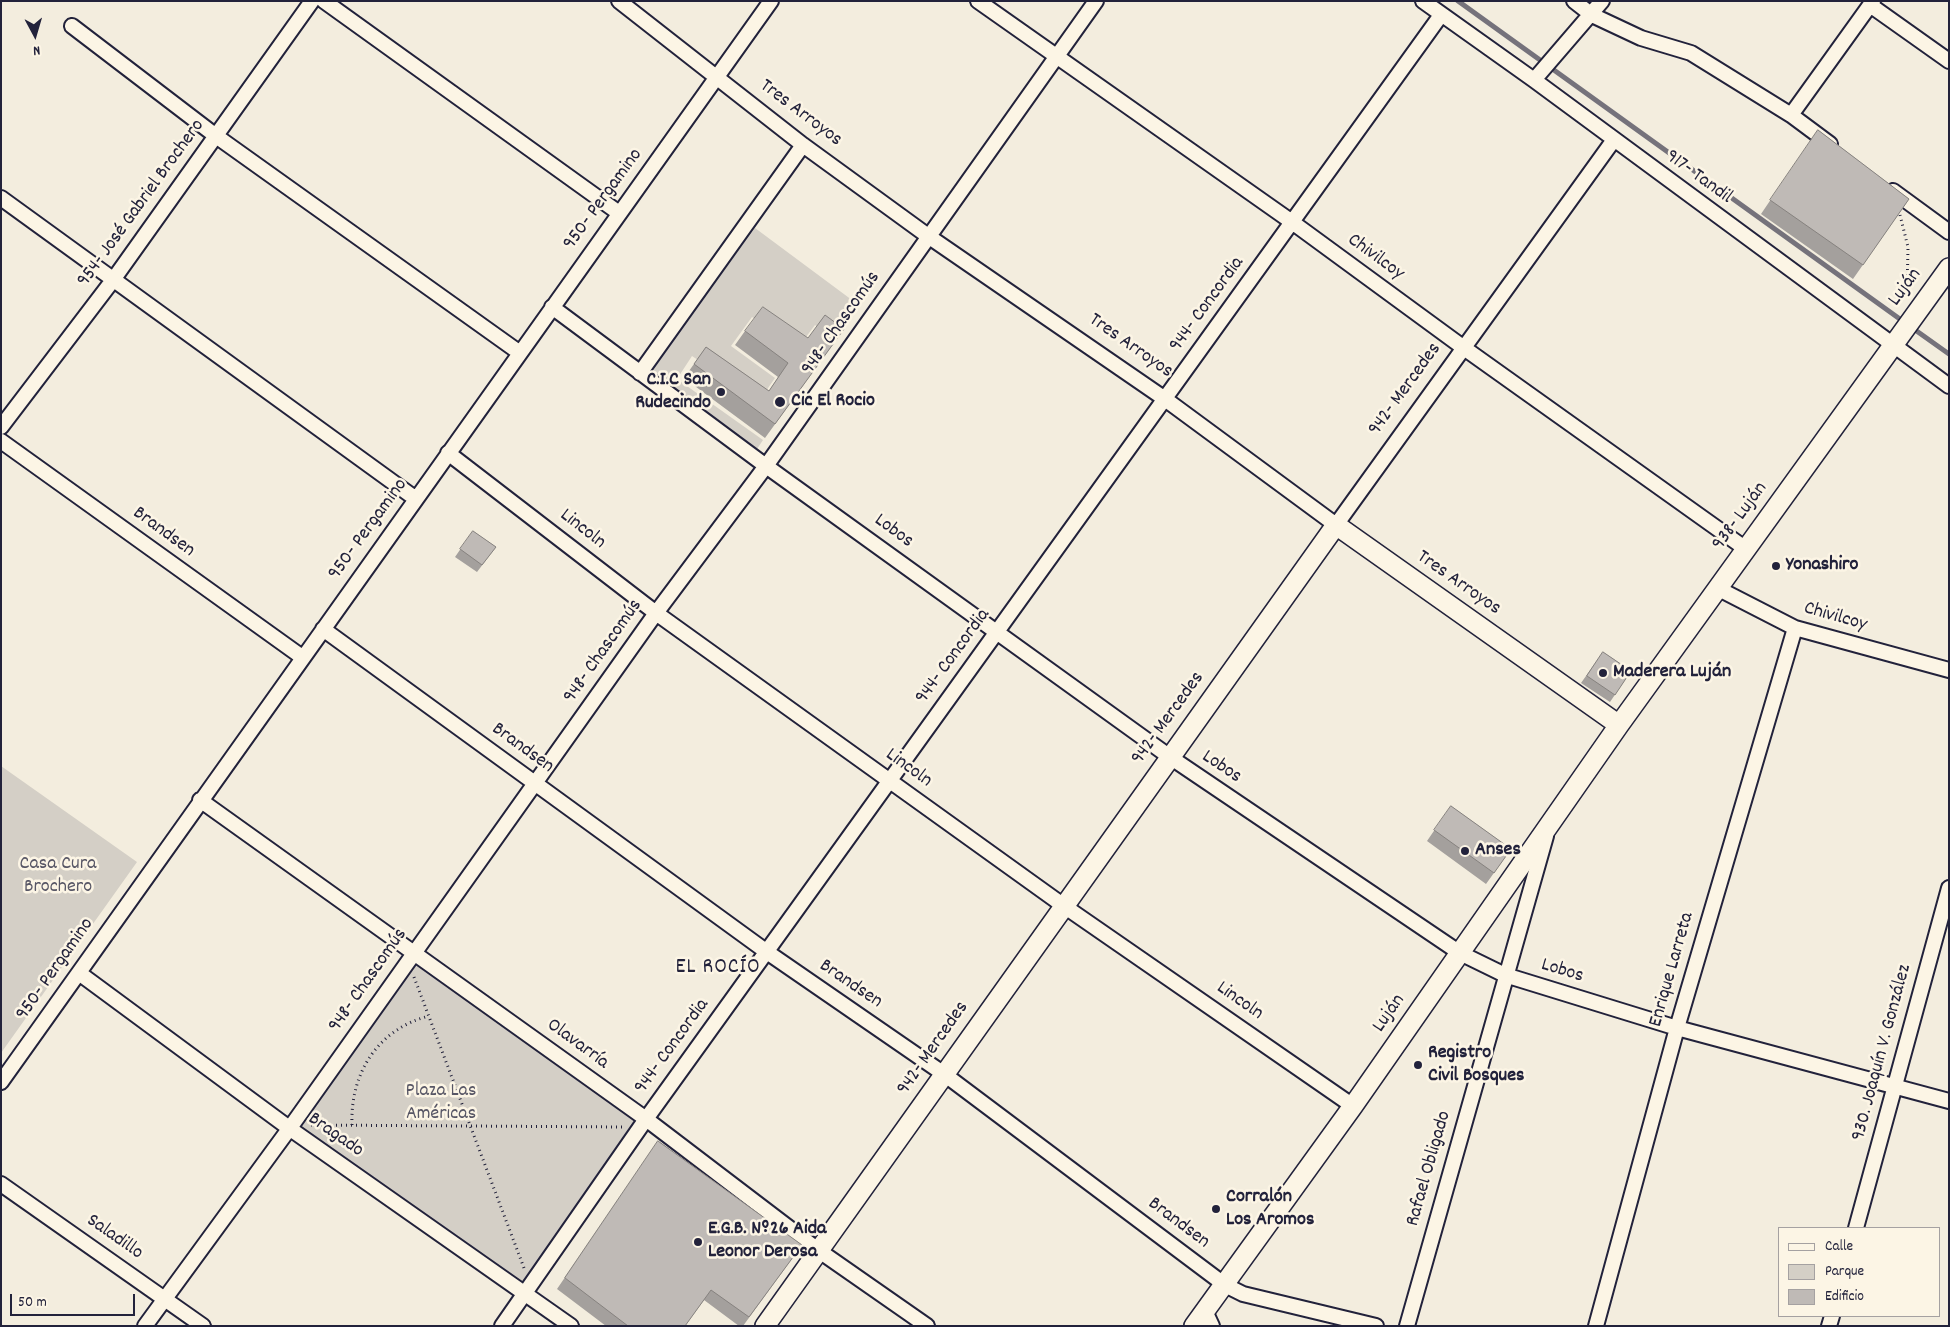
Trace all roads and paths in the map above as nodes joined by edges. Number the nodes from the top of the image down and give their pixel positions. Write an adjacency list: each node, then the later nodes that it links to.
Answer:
1 (312, 1): 19 (street, 954- José Gabriel Brochero)
2 (324, 1): 26 (street)
3 (619, 1): 17 (street, Tres Arroyos)
4 (770, 1): 17 (street, 950- Pergamino)
5 (978, 1): 14 (street, Chivilcoy)
6 (1096, 1): 14 (street, 948- Chascomús)
7 (1423, 1): 11 (street, 917- Tandil)
8 (1574, 1): 12 (street)
9 (1602, 1): 12 (street)
10 (1872, 3): 15 (street); 18 (street)
11 (1441, 15): 16 (street, 917- Tandil); 27 (street, 944- Concordia)
12 (1592, 15): 16 (street); 18 (street)
13 (72, 26): 19 (street)
14 (1056, 57): 27 (street, Chivilcoy); 29 (street, 948- Chascomús)
15 (1949, 61)
16 (1542, 70): 20 (street, 917- Tandil)
17 (716, 79): 21 (street, Tres Arroyos); 26 (street, 950- Pergamino)
18 (1791, 115): 22 (street)
19 (216, 136): 31 (street, 954- José Gabriel Brochero); 36 (street)
20 (1613, 141): 34 (street, 917- Tandil); 35 (street, 942- Mercedes)
21 (803, 146): 29 (street, Tres Arroyos); 37 (street)
22 (1844, 154)
23 (1881, 182): 25 (street)
24 (1, 198): 31 (street)
25 (1904, 199): 28 (street); 33 (path)
26 (619, 213): 32 (street, 950- Pergamino)
27 (1292, 222): 35 (street, Chivilcoy); 39 (street, 944- Concordia)
28 (1949, 232)
29 (928, 236): 39 (street, Tres Arroyos); 43 (street, 948- Chascomús)
30 (1949, 268): 33 (main road, Luján)
31 (113, 280): 40 (street, 954- José Gabriel Brochero); 44 (street)
32 (552, 306): 36 (street, 950- Pergamino); 37 (street, Lobos)
33 (1911, 306): 34 (main road, Luján)
34 (1896, 340): 38 (street, 917- Tandil); 46 (main road, 938- Luján)
35 (1464, 348): 45 (street, 942- Mercedes); 46 (street, Chivilcoy)
36 (520, 353): 42 (street, 950- Pergamino)
37 (640, 373): 43 (street, Lobos)
38 (1949, 386)
39 (1165, 399): 45 (street, Tres Arroyos); 51 (street, 944- Concordia)
40 (1, 427)
41 (1, 440): 52 (street, Brandsen)
42 (448, 453): 44 (street, 950- Pergamino); 48 (street, Lincoln)
43 (766, 466): 48 (street, 948- Chascomús); 51 (street, Lobos)
44 (416, 499): 50 (street, 950- Pergamino)
45 (1336, 525): 54 (main road, Tres Arroyos); 55 (main road, 942- Mercedes)
46 (1746, 548): 47 (main road, 938- Luján)
47 (1717, 588): 49 (street, Chivilcoy); 54 (main road, 938- Luján)
48 (656, 613): 56 (street, Lincoln); 57 (street, 948- Chascomús)
49 (1795, 628): 53 (street, Chivilcoy); 68 (street, Enrique Larreta)
50 (323, 629): 52 (street, 950- Pergamino); 57 (street, Brandsen)
51 (997, 632): 55 (street, Lobos); 56 (street, 944- Concordia)
52 (302, 658): 58 (street, 950- Pergamino)
53 (1949, 670)
54 (1619, 725): 59 (main road, Luján)
55 (1170, 757): 61 (main road, 942- Mercedes); 63 (street, Lobos)
56 (890, 781): 61 (street, Lincoln); 62 (street, 944- Concordia)
57 (535, 783): 62 (street, Brandsen); 64 (street, 948- Chascomús)
58 (200, 800): 64 (street, Olavarría); 65 (street, 950- Pergamino)
59 (1551, 821): 63 (main road, Luján); 66 (street, Rafael Obligado)
60 (1949, 888): 71 (street, 930. Joaquín V. González)
61 (1064, 906): 69 (main road, 942- Mercedes); 73 (street, Lincoln)
62 (766, 952): 69 (street, Brandsen); 74 (street, 944- Concordia)
63 (1460, 953): 66 (street, Lobos); 73 (main road, Luján)
64 (410, 956): 67 (path); 74 (street, Olavarría); 77 (street, 948- Chascomús)
65 (79, 973): 70 (street, 950- Pergamino); 77 (street, Bragado)
66 (1506, 975): 68 (street, Lobos); 93 (street, Rafael Obligado)
67 (429, 1016): 75 (path); 76 (path)
68 (1677, 1028): 71 (street, Lobos); 94 (street, Enrique Larreta)
69 (944, 1074): 80 (main road, 942- Mercedes); 81 (street, Brandsen)
70 (1, 1082)
71 (1894, 1088): 72 (street, Lobos); 79 (street, 930. Joaquín V. González)
72 (1949, 1102)
73 (1353, 1106): 81 (main road, Luján)
74 (643, 1123): 76 (path); 80 (street, Olavarría); 82 (street, 944- Concordia)
75 (352, 1125): 76 (path); 77 (path)
76 (471, 1126): 82 (path)
77 (291, 1127): 82 (street, Bragado); 83 (street, 948- Chascomús)
78 (1, 1184): 83 (street, Saladillo)
79 (1856, 1227)
80 (818, 1250): 89 (main road, 942- Mercedes); 90 (street, Olavarría)
81 (1225, 1285): 84 (main road, Luján); 92 (street, Brandsen)
82 (528, 1288): 87 (street, 944- Concordia); 88 (street, Bragado)
83 (164, 1298): 85 (street, 948- Chascomús); 86 (street, Saladillo)
84 (1209, 1318): 91 (main road, Luján)
85 (145, 1326)
86 (203, 1326)
87 (502, 1326)
88 (571, 1326)
89 (764, 1326)
90 (927, 1326)
91 (1194, 1326)
92 (1376, 1326)
93 (1407, 1326)
94 (1596, 1326)

